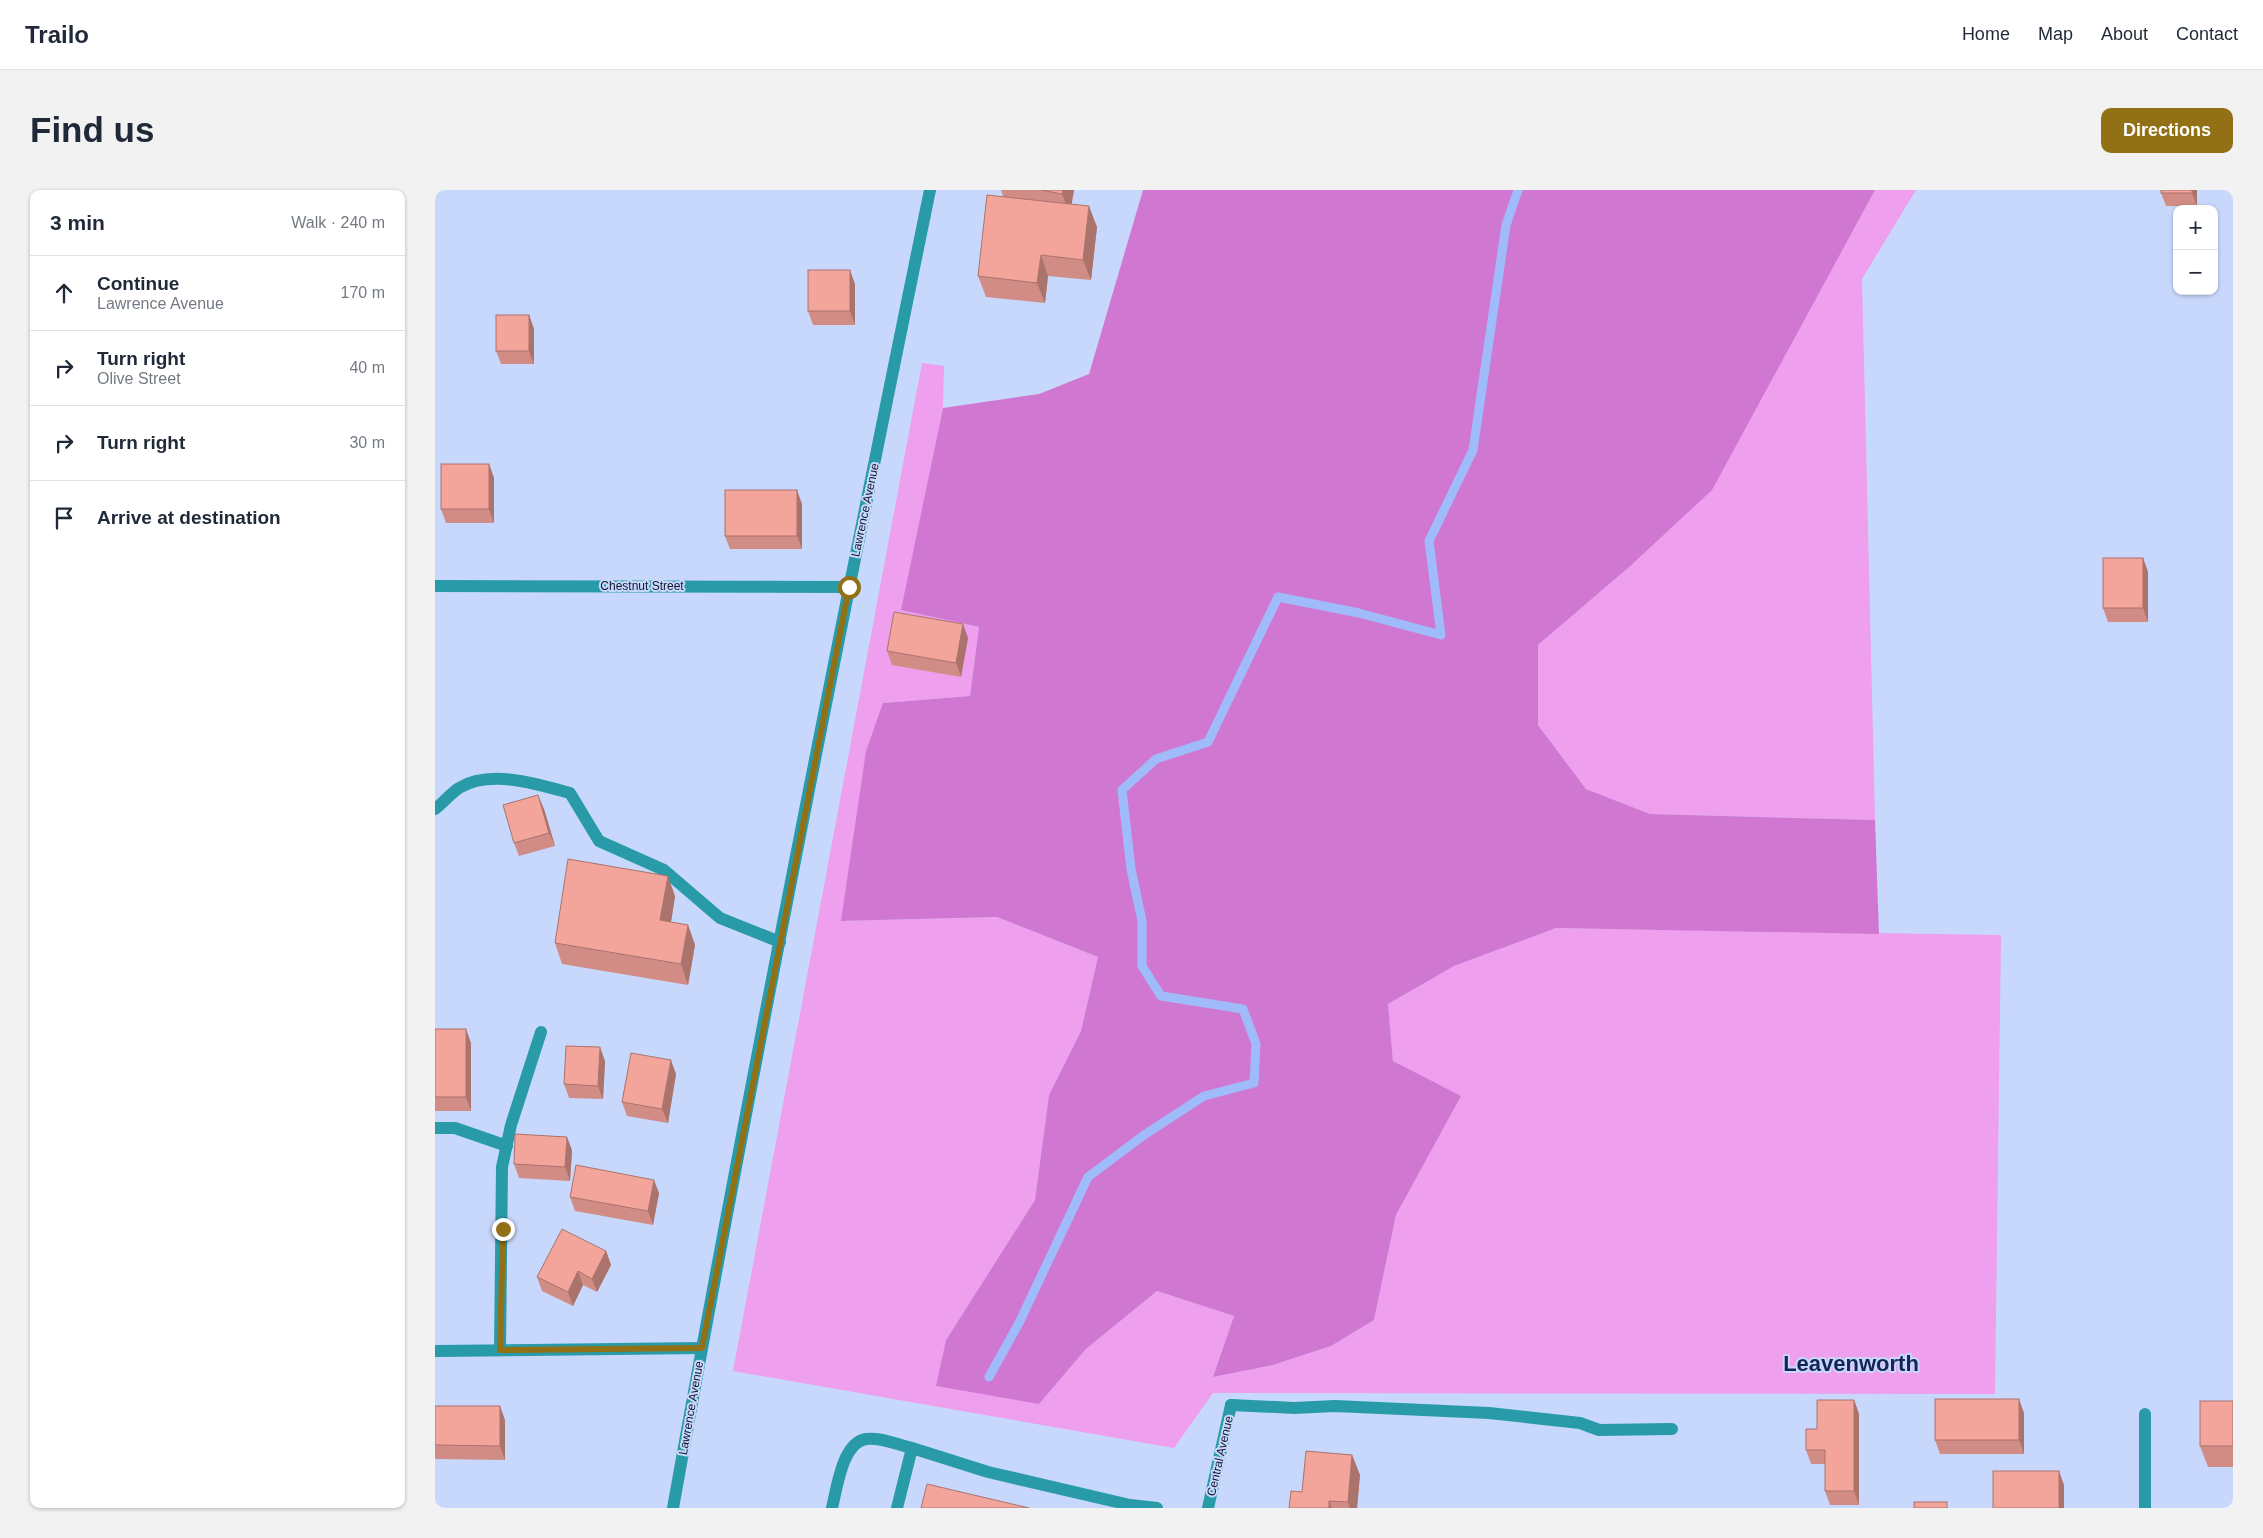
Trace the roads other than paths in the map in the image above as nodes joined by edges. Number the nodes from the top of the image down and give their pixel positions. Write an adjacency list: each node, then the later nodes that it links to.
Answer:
1 (930, 190): 3 (street, Lawrence Avenue)
2 (435, 586): 3 (street, Chestnut Street)
3 (849, 587): 5 (street, Lawrence Avenue)
4 (435, 809): 5 (street)
5 (780, 942): 9 (street, Lawrence Avenue)
6 (541, 1032): 8 (street)
7 (435, 1128): 8 (street)
8 (507, 1146): 10 (street)
9 (702, 1348): 10 (street); 15 (street, Lawrence Avenue)
10 (500, 1350): 11 (street)
11 (435, 1351)
12 (2145, 1414): 20 (street)
13 (1672, 1429): 19 (street, Central Avenue)
14 (912, 1448): 16 (street); 17 (street); 18 (street)
15 (673, 1508)
16 (832, 1508)
17 (897, 1508)
18 (1157, 1508)
19 (1208, 1508)
20 (2145, 1508)

